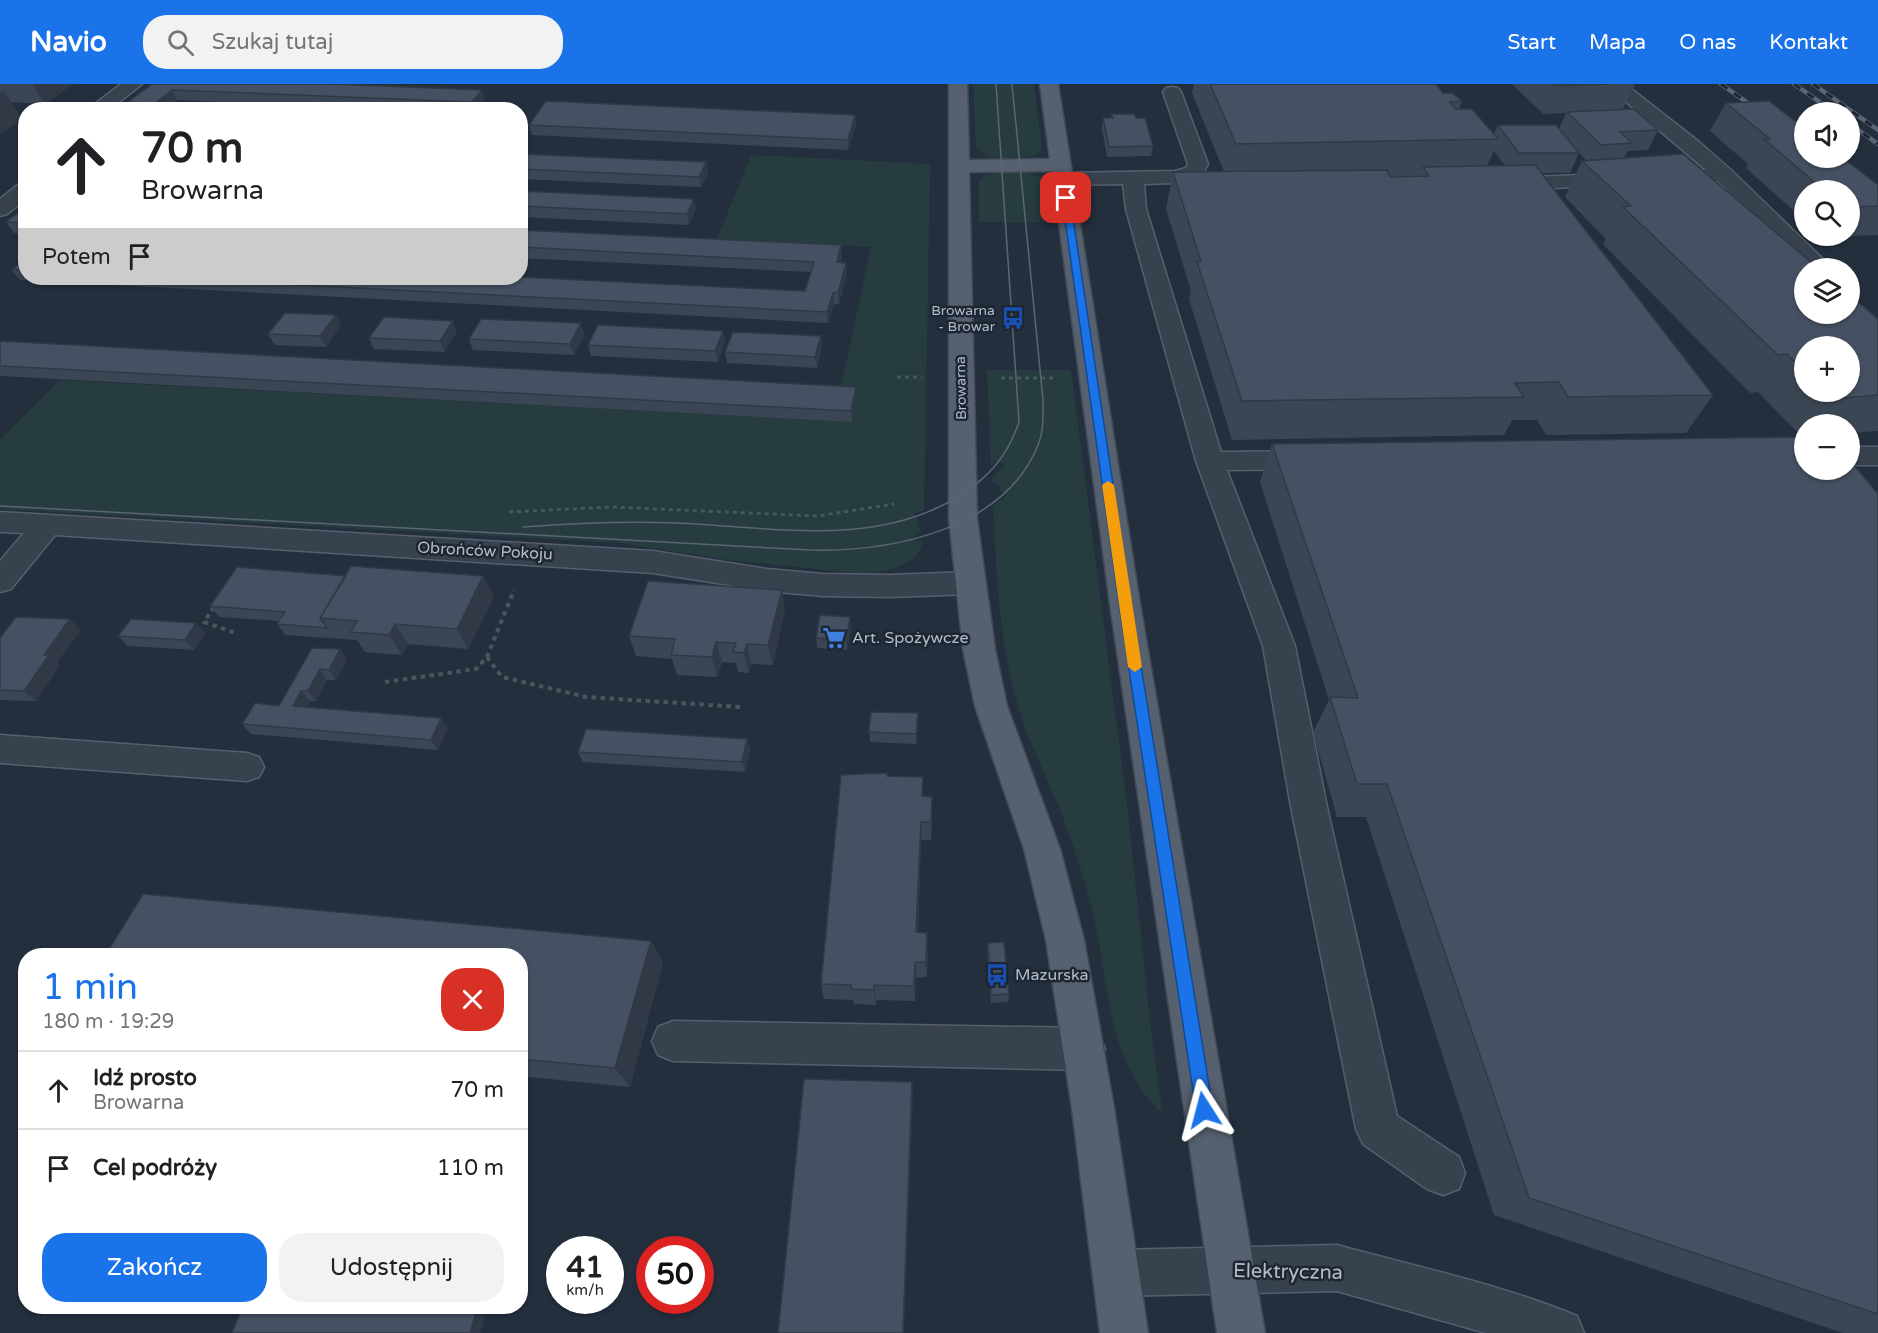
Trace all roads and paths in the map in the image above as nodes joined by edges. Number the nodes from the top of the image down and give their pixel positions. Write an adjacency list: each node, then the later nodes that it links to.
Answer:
1 (133, 84): 6 (street)
2 (958, 84): 7 (main road, Browarna)
3 (1049, 84): 8 (main road)
4 (1614, 84): 10 (street)
5 (1172, 92): 9 (street)
6 (107, 102)
7 (959, 166): 8 (main road); 18 (main road, Browarna)
8 (1062, 172): 11 (street); 19 (main road)
9 (1187, 175): 11 (street); 12 (street)
10 (1725, 175): 13 (street); 16 (street)
11 (1133, 178): 23 (street)
12 (1206, 182)
13 (1484, 184)
14 (18, 195): 15 (street)
15 (0, 210)
16 (1811, 258)
17 (897, 377): 18 (path)
18 (961, 378): 19 (path); 30 (main road, Browarna)
19 (1092, 378): 41 (main road)
20 (1860, 456): 21 (street)
21 (1878, 456)
22 (1341, 460): 23 (street)
23 (1210, 461): 40 (street)
24 (894, 504): 25 (path)
25 (500, 513)
26 (0, 522): 27 (street, Obrońców Pokoju)
27 (48, 525): 28 (street, Obrońców Pokoju); 29 (street)
28 (529, 554): 30 (street, Obrońców Pokoju); 33 (path)
29 (0, 581)
30 (969, 583): 39 (main road)
31 (217, 602): 32 (path)
32 (238, 634)
33 (487, 657): 34 (path); 35 (path)
34 (386, 682)
35 (741, 707)
36 (0, 749): 37 (street)
37 (247, 767)
38 (673, 1041): 39 (street)
39 (1084, 1050): 42 (main road)
40 (1443, 1173)
41 (1230, 1270): 42 (street, Elektryczna); 44 (main road); 45 (street, Elektryczna)
42 (1115, 1273): 43 (main road)
43 (1124, 1333)
44 (1241, 1333)
45 (1560, 1333)

